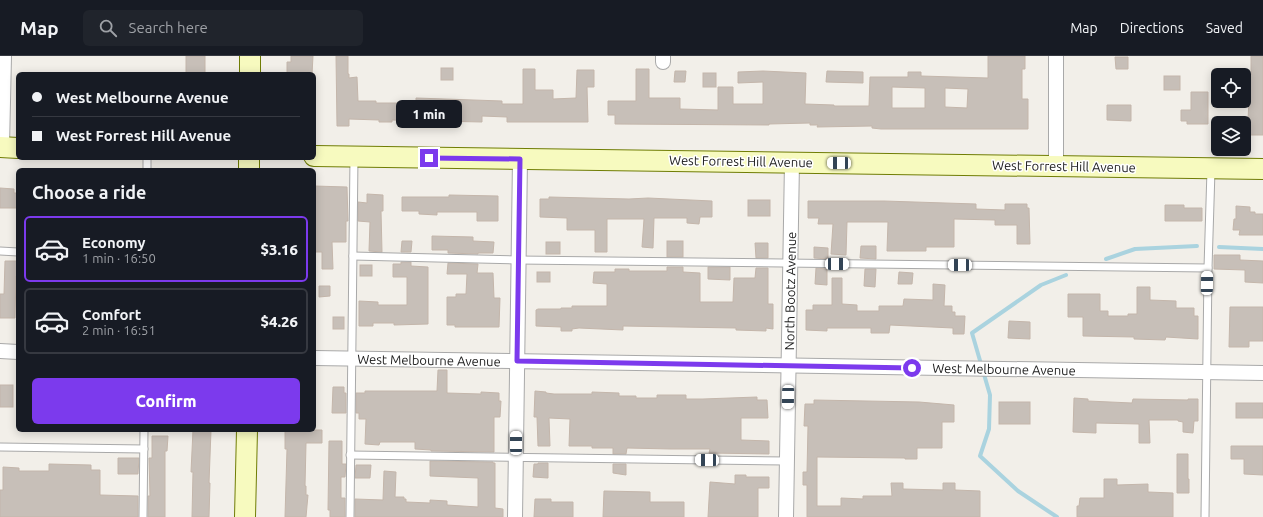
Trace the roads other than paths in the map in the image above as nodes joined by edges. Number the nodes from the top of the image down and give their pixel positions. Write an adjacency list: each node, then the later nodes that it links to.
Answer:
1 (4, 56): 5 (street)
2 (250, 56): 4 (main road)
3 (1056, 56): 10 (street)
4 (250, 72)
5 (7, 148)
6 (316, 156): 7 (main road, West Forrest Hill Avenue)
7 (354, 156): 8 (main road, West Forrest Hill Avenue); 15 (lane)
8 (520, 159): 9 (main road, West Forrest Hill Avenue); 16 (street)
9 (792, 162): 10 (main road, West Forrest Hill Avenue); 17 (street, North Bootz Avenue)
10 (1056, 166): 11 (main road, West Forrest Hill Avenue)
11 (1211, 168): 12 (main road, West Forrest Hill Avenue); 18 (lane)
12 (1263, 169)
13 (0, 251): 14 (lane)
14 (16, 252)
15 (353, 256): 16 (lane); 22 (lane)
16 (518, 260): 17 (lane); 23 (street)
17 (790, 263): 18 (lane); 24 (street, North Bootz Avenue)
18 (1208, 268): 25 (lane)
19 (0, 351): 20 (street)
20 (16, 352)
21 (316, 358): 22 (street, West Melbourne Avenue)
22 (352, 358): 23 (street, West Melbourne Avenue); 31 (lane)
23 (517, 361): 24 (street, West Melbourne Avenue); 32 (street)
24 (789, 366): 25 (street, West Melbourne Avenue); 33 (street, North Bootz Avenue)
25 (1206, 372): 26 (street, West Melbourne Avenue); 39 (lane)
26 (1263, 373)
27 (144, 432): 30 (lane)
28 (246, 432): 35 (main road)
29 (0, 448): 30 (lane)
30 (144, 449): 34 (lane)
31 (350, 455): 32 (lane); 36 (lane)
32 (516, 457): 33 (lane); 37 (street)
33 (787, 461): 38 (street, North Bootz Avenue)
34 (143, 517)
35 (245, 517)
36 (350, 517)
37 (515, 517)
38 (786, 517)
39 (1205, 517)

